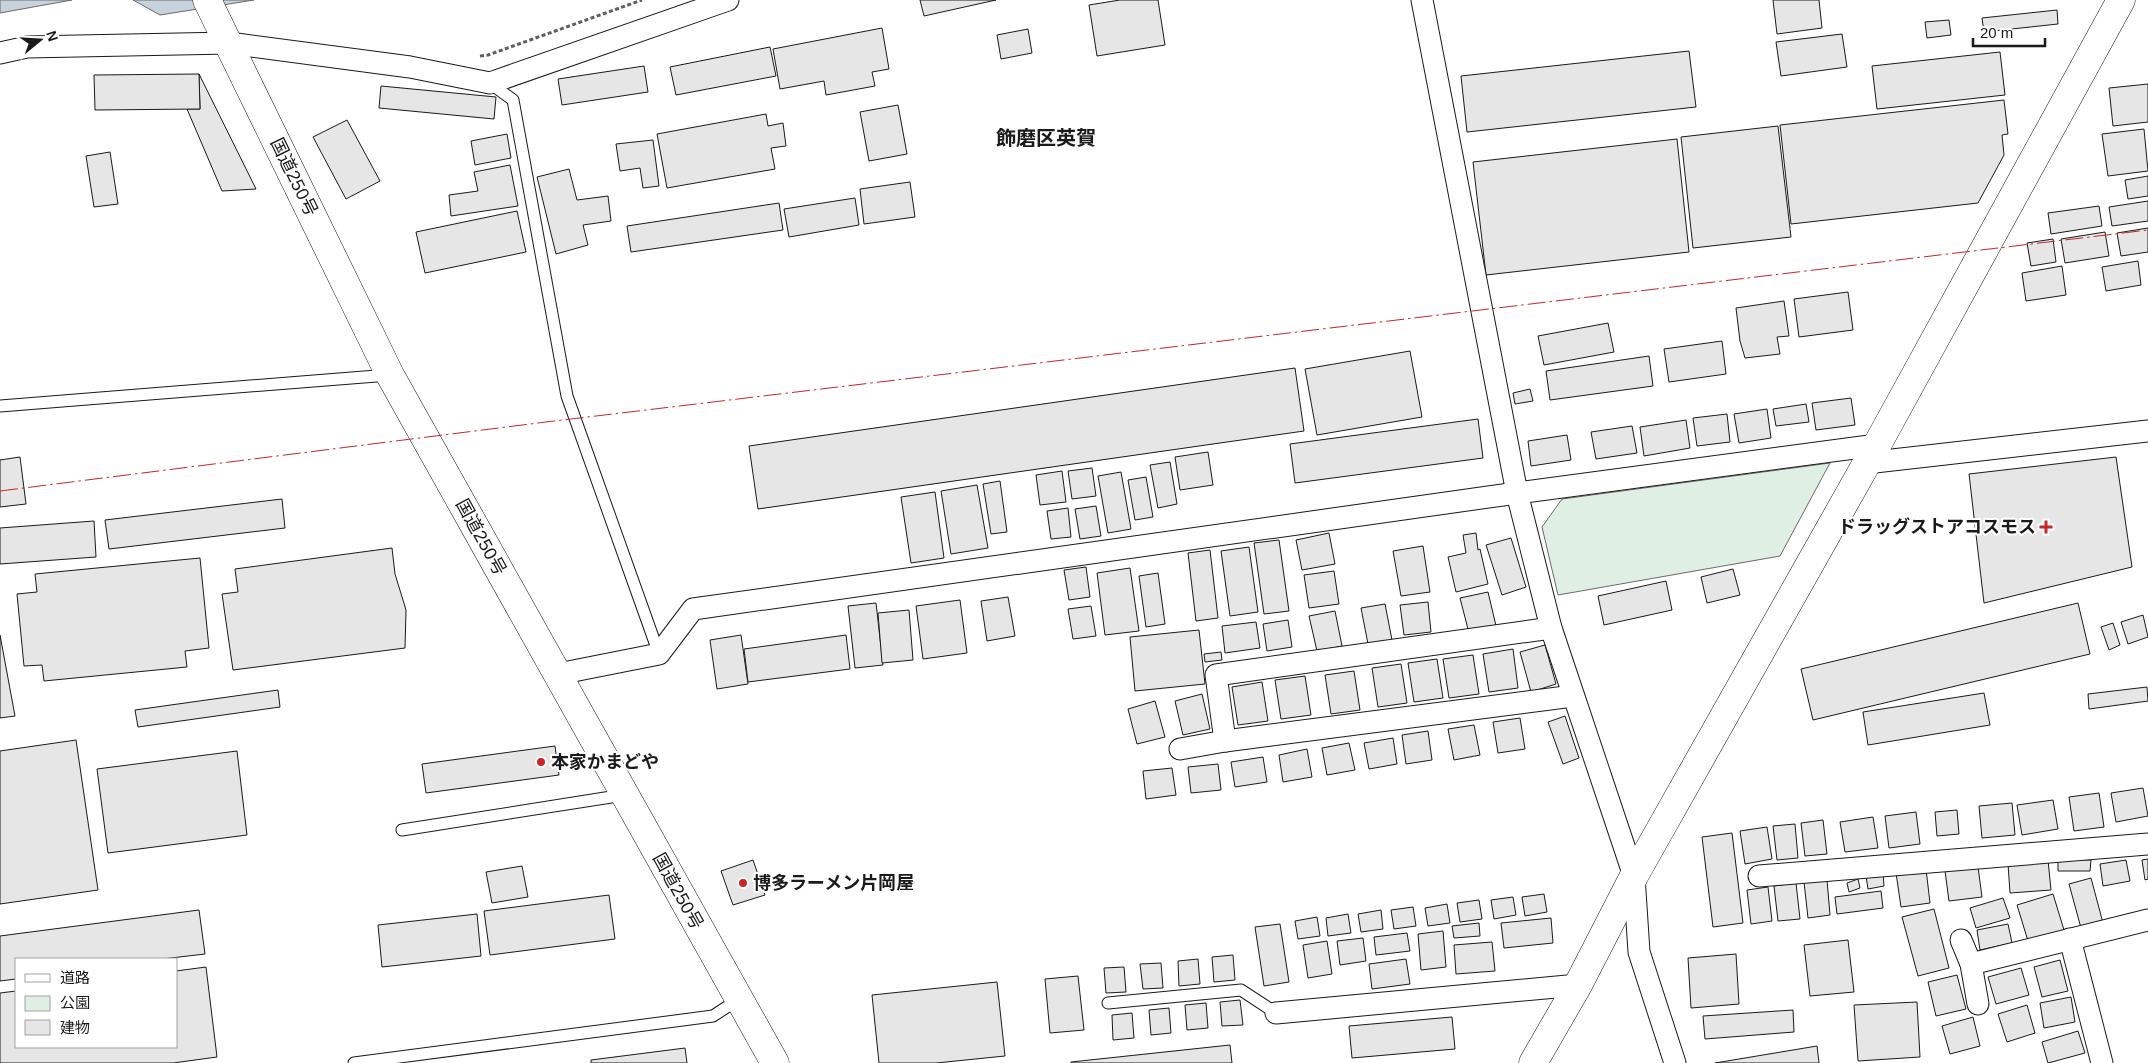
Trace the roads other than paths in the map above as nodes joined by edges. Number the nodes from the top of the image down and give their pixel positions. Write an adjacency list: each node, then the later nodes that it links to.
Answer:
1 (207, 0): 5 (main road, 国道250号)
2 (728, 0): 7 (street)
3 (1422, 0): 12 (street)
4 (2121, 0): 11 (main road)
5 (229, 43): 6 (street); 7 (street); 8 (main road, 国道250号)
6 (0, 53)
7 (490, 83): 14 (lane)
8 (390, 375): 9 (lane); 15 (main road, 国道250号)
9 (0, 406)
10 (2148, 431): 11 (street)
11 (1872, 454): 12 (street); 22 (main road)
12 (1517, 493): 13 (street); 14 (street)
13 (1551, 628): 16 (street); 17 (street)
14 (659, 654): 15 (street)
15 (558, 674): 19 (main road, 国道250号)
16 (1573, 696): 17 (street); 22 (street)
17 (1224, 741): 18 (street)
18 (1180, 749)
19 (624, 794): 20 (lane); 29 (main road, 国道250号)
20 (402, 830)
21 (2148, 844): 23 (street)
22 (1634, 876): 28 (main road); 36 (street)
23 (1759, 876)
24 (2148, 920): 25 (street)
25 (2070, 939): 27 (street); 37 (street)
26 (1961, 940): 27 (street)
27 (1972, 964): 31 (street)
28 (1578, 985): 32 (street); 35 (main road)
29 (739, 999): 33 (lane); 34 (main road, 国道250号)
30 (1108, 1003): 32 (lane)
31 (1978, 1004)
32 (1276, 1013)
33 (354, 1063)
34 (775, 1063)
35 (1533, 1063)
36 (1675, 1063)
37 (2102, 1063)

